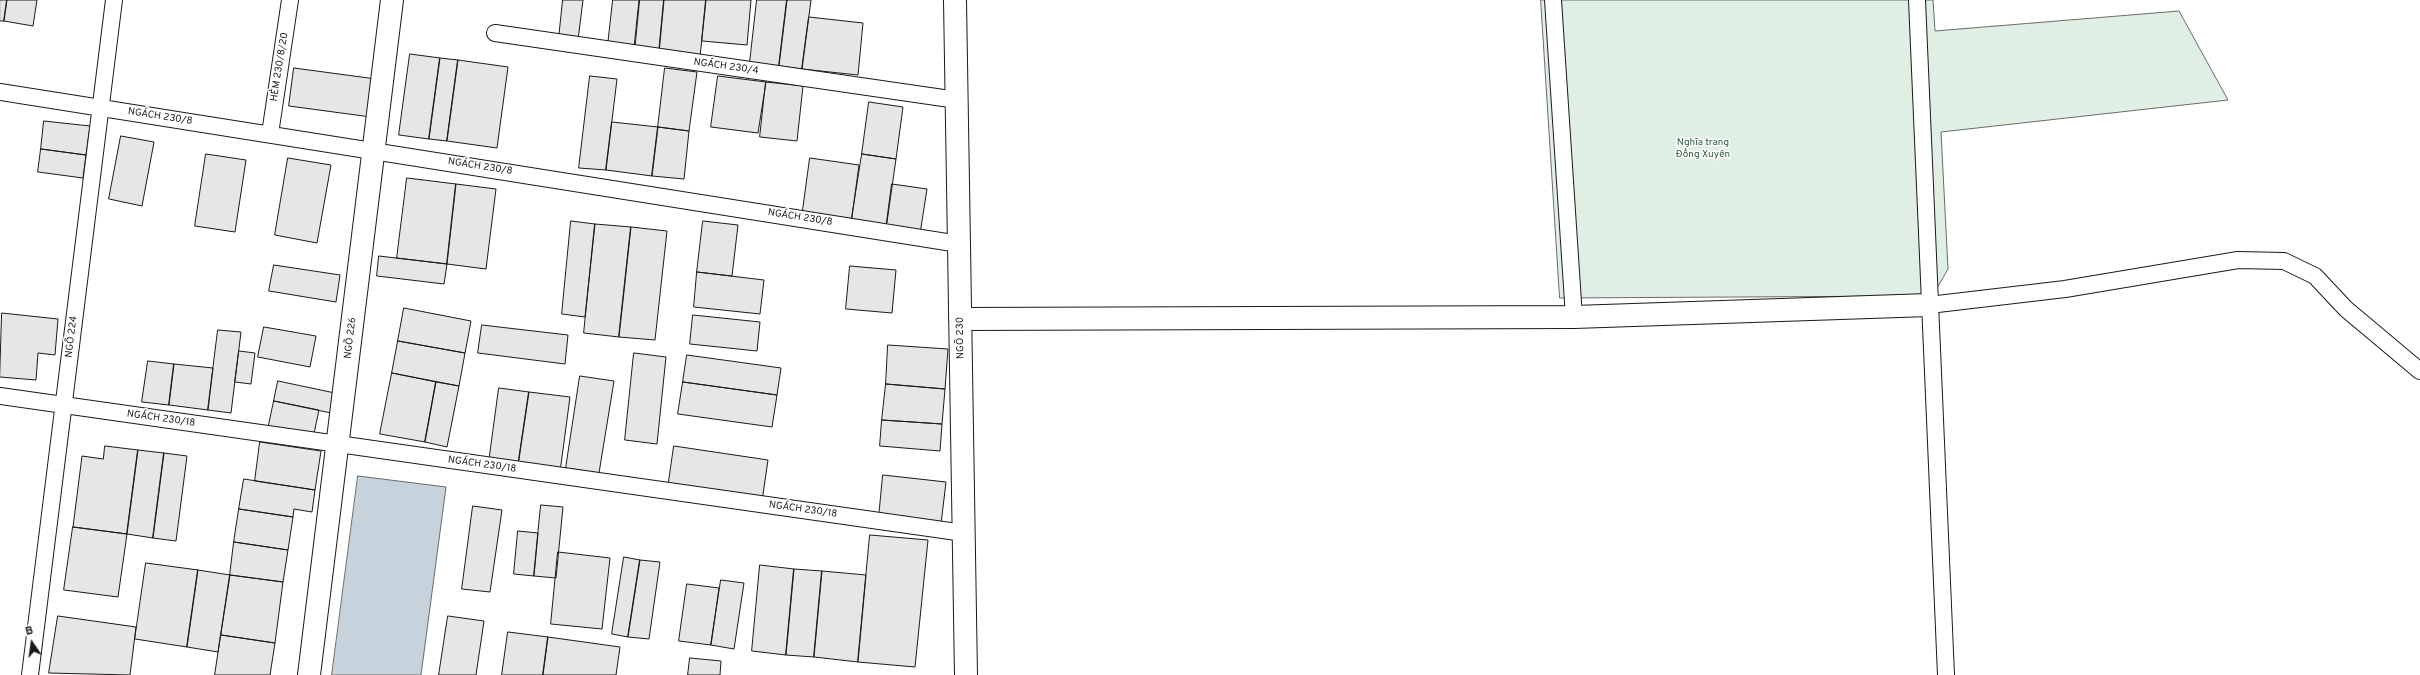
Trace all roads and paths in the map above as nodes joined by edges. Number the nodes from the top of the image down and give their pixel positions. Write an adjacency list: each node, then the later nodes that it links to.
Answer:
1 (114, 0): 10 (lane, NGÕ 224)
2 (290, 0): 11 (lane, HẺM 230/8/20)
3 (392, 0): 12 (street, NGÕ 226)
4 (955, 0): 9 (street, NGÕ 230)
5 (1553, 0): 15 (lane)
6 (1917, 0): 14 (lane)
7 (495, 33): 9 (lane, NGÁCH 230/4)
8 (0, 92): 10 (lane, NGÁCH 230/8)
9 (957, 100): 13 (street, NGÕ 230)
10 (101, 108): 11 (lane, NGÁCH 230/8); 19 (lane, NGÕ 224)
11 (270, 134): 12 (lane, NGÁCH 230/8)
12 (374, 150): 13 (lane, NGÁCH 230/8); 20 (street, NGÕ 226)
13 (959, 244): 16 (street, NGÕ 230)
14 (1929, 305): 15 (street); 17 (lane); 25 (lane)
15 (1574, 317): 16 (street)
16 (960, 320): 21 (street, NGÕ 230)
17 (2420, 371)
18 (0, 396): 19 (lane, NGÁCH 230/18)
19 (64, 405): 20 (lane, NGÁCH 230/18); 22 (lane, NGÕ 224)
20 (338, 444): 21 (lane, NGÁCH 230/18); 23 (street, NGÕ 226)
21 (964, 533): 24 (street, NGÕ 230)
22 (30, 675)
23 (309, 675)
24 (966, 675)
25 (1946, 675)

